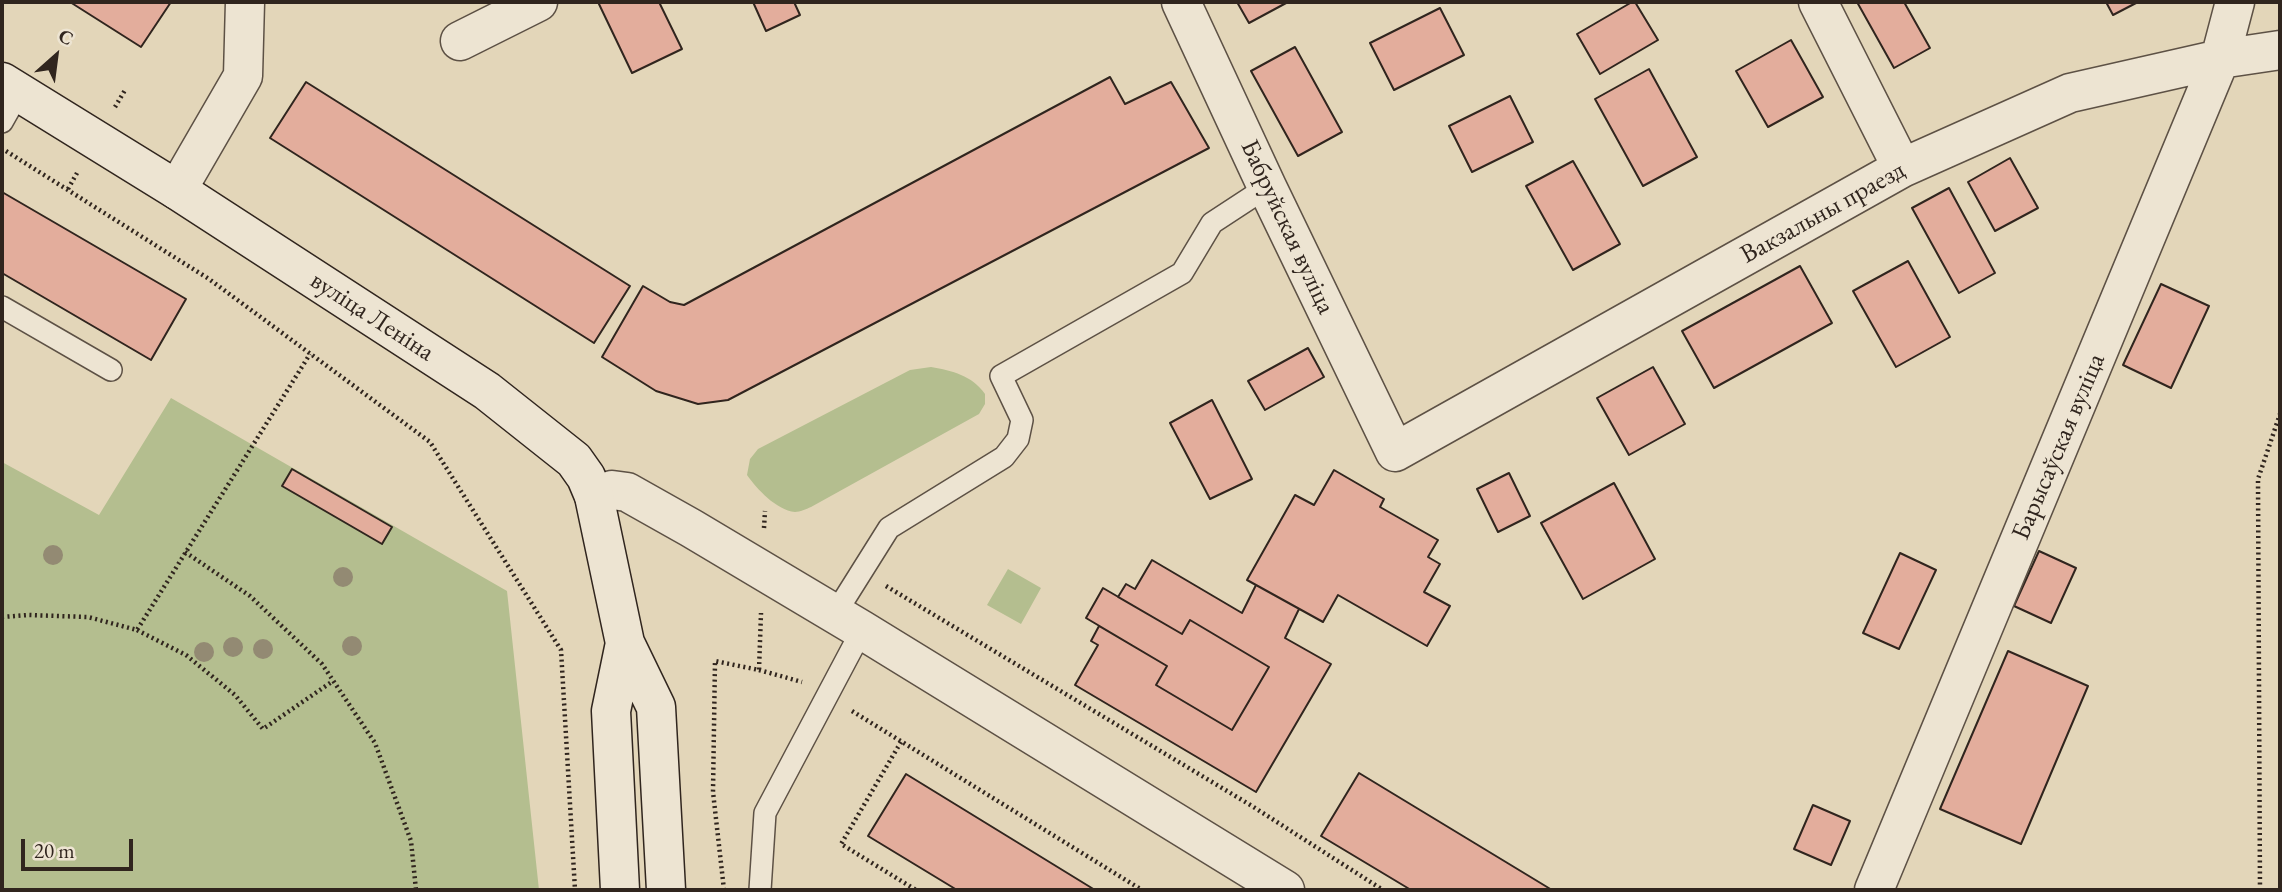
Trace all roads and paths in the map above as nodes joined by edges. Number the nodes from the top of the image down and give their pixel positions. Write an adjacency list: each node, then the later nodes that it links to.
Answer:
1 (245, 2): 13 (street)
2 (538, 2): 6 (street)
3 (1181, 2): 12 (street, Бабруйская вуліца)
4 (1818, 2): 11 (street)
5 (2235, 2): 8 (street, Барысаўская вуліца)
6 (460, 41)
7 (2280, 50): 8 (street, Вакзальны праезд)
8 (2220, 59): 11 (street, Вакзальны праезд); 42 (street, Барысаўская вуліца)
9 (7, 99): 13 (street, вуліца Леніна)
10 (2, 148): 15 (path)
11 (1902, 169): 18 (street, Вакзальны праезд)
12 (1267, 187): 18 (street, Бабруйская вуліца); 21 (lane)
13 (177, 190): 19 (street, вуліца Леніна)
14 (2, 307): 16 (lane)
15 (310, 354): 20 (path); 33 (path)
16 (111, 370)
17 (2280, 414): 43 (path)
18 (1395, 452)
19 (594, 496): 23 (street); 25 (street, вуліца Леніна)
20 (185, 552): 24 (path); 28 (path)
21 (862, 571): 23 (lane); 41 (path)
22 (2, 617): 24 (path)
23 (849, 622): 29 (lane); 31 (street)
24 (137, 630): 28 (path)
25 (625, 643): 34 (street, вуліца Леніна); 35 (street, вуліца Леніна)
26 (715, 661): 36 (path)
27 (760, 670): 29 (path)
28 (333, 681): 32 (path)
29 (827, 696): 30 (path); 37 (lane)
30 (901, 742): 38 (path); 39 (path)
31 (1245, 880): 40 (street)
32 (416, 890)
33 (575, 890)
34 (620, 890)
35 (666, 890)
36 (724, 890)
37 (760, 890)
38 (916, 890)
39 (1142, 890)
40 (1285, 890)
41 (1383, 890)
42 (1874, 890)
43 (2260, 890)

